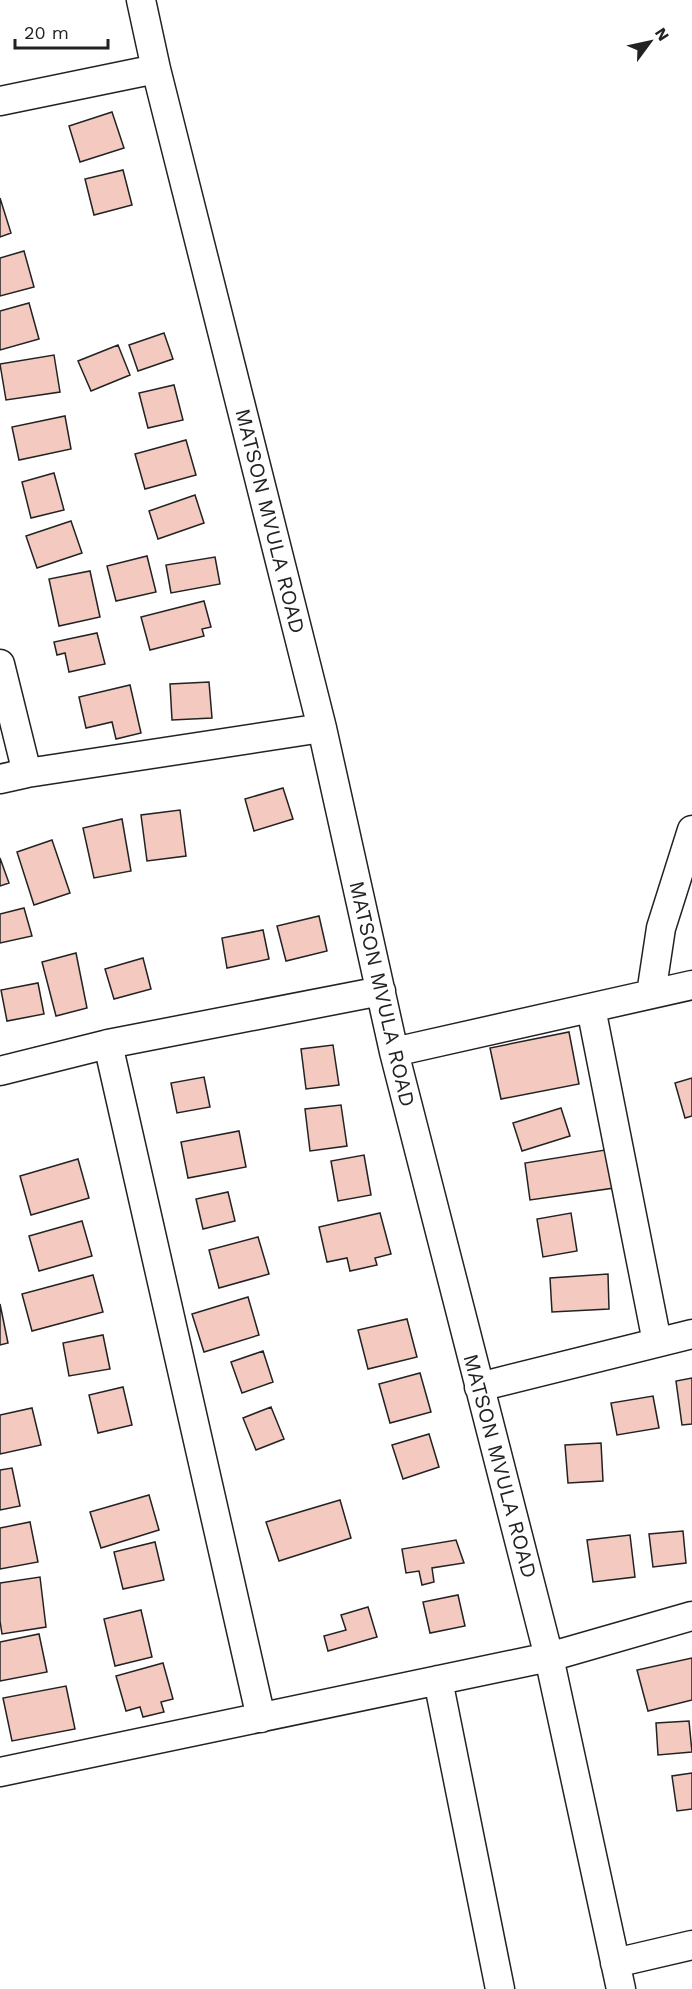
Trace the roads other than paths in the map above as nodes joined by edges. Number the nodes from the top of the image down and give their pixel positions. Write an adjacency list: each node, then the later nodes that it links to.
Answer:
1 (141, 0): 2 (street, MATSON MVULA ROAD)
2 (156, 69): 3 (street); 5 (street, MATSON MVULA ROAD)
3 (0, 101)
4 (0, 664): 6 (street)
5 (322, 728): 6 (street); 9 (street, MATSON MVULA ROAD)
6 (13, 776)
7 (692, 830): 10 (street)
8 (692, 985): 10 (street)
9 (381, 991): 12 (street); 13 (street, MATSON MVULA ROAD)
10 (651, 994): 11 (street)
11 (591, 1008): 13 (street); 16 (street)
12 (108, 1044): 14 (street); 21 (street)
13 (394, 1052): 17 (street, MATSON MVULA ROAD)
14 (0, 1071)
15 (692, 1334): 16 (street)
16 (657, 1342): 17 (street)
17 (479, 1387): 19 (street, MATSON MVULA ROAD)
18 (692, 1616): 19 (street)
19 (549, 1656): 20 (street); 24 (street, MATSON MVULA ROAD)
20 (438, 1680): 21 (street); 25 (street)
21 (261, 1718): 22 (street)
22 (0, 1772)
23 (692, 1945): 24 (street)
24 (618, 1976)
25 (500, 1989)

